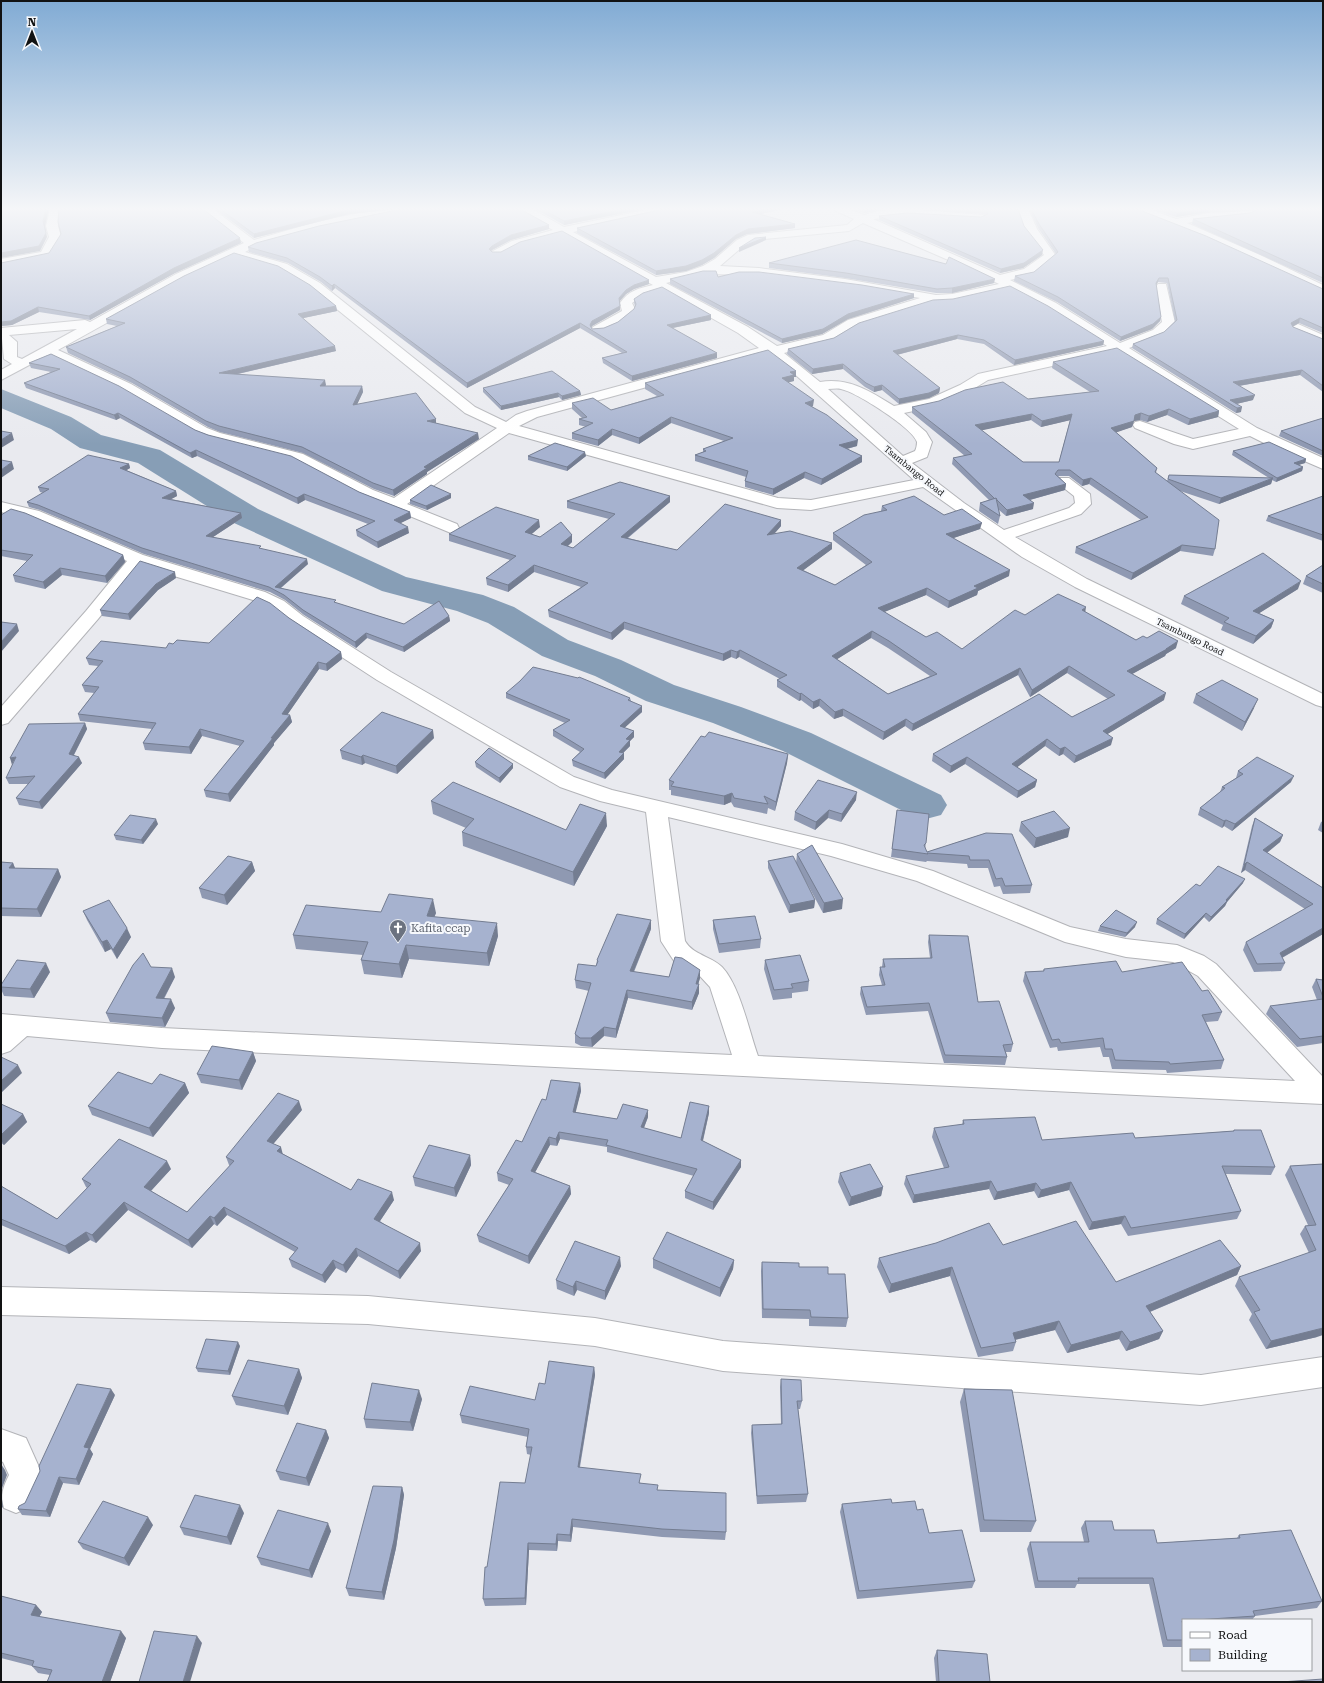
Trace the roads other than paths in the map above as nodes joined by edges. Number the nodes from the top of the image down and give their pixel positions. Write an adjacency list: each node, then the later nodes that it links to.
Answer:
1 (1162, 287): 16 (street)
2 (161, 288): 10 (street)
3 (318, 288): 24 (street)
4 (650, 288): 12 (street)
5 (669, 288): 18 (street, Tsambango Road)
6 (886, 288): 9 (street)
7 (1000, 288): 9 (street)
8 (1017, 288): 16 (street)
9 (936, 298): 18 (street)
10 (96, 323): 13 (street); 17 (street)
11 (1298, 328): 15 (street)
12 (598, 330)
13 (1, 332)
14 (1, 335): 19 (street)
15 (1323, 340)
16 (1119, 348): 22 (street); 25 (street)
17 (47, 350): 19 (street); 30 (street)
18 (773, 350): 21 (street, Tsambango Road); 24 (street)
19 (22, 364): 20 (street)
20 (1, 376)
21 (818, 387): 22 (street); 26 (street, Tsambango Road)
22 (892, 411): 26 (street)
23 (1140, 425): 25 (street)
24 (508, 428): 29 (street); 30 (street)
25 (1252, 431): 27 (street)
26 (901, 462): 29 (street, Tsambango Road)
27 (1323, 464)
28 (1063, 481): 33 (street)
29 (926, 482): 33 (street, Tsambango Road)
30 (396, 505): 32 (street)
31 (1, 507): 34 (street)
32 (451, 528)
33 (1002, 536): 35 (street, Tsambango Road)
34 (137, 559): 36 (street); 37 (street)
35 (1323, 701)
36 (1, 720)
37 (656, 808): 40 (street); 41 (street)
38 (10, 1025): 39 (street); 40 (street)
39 (1, 1044)
40 (748, 1066): 41 (street)
41 (1323, 1093)
42 (2, 1302): 43 (street)
43 (1323, 1372)
44 (1, 1445): 45 (street)
45 (16, 1496)

